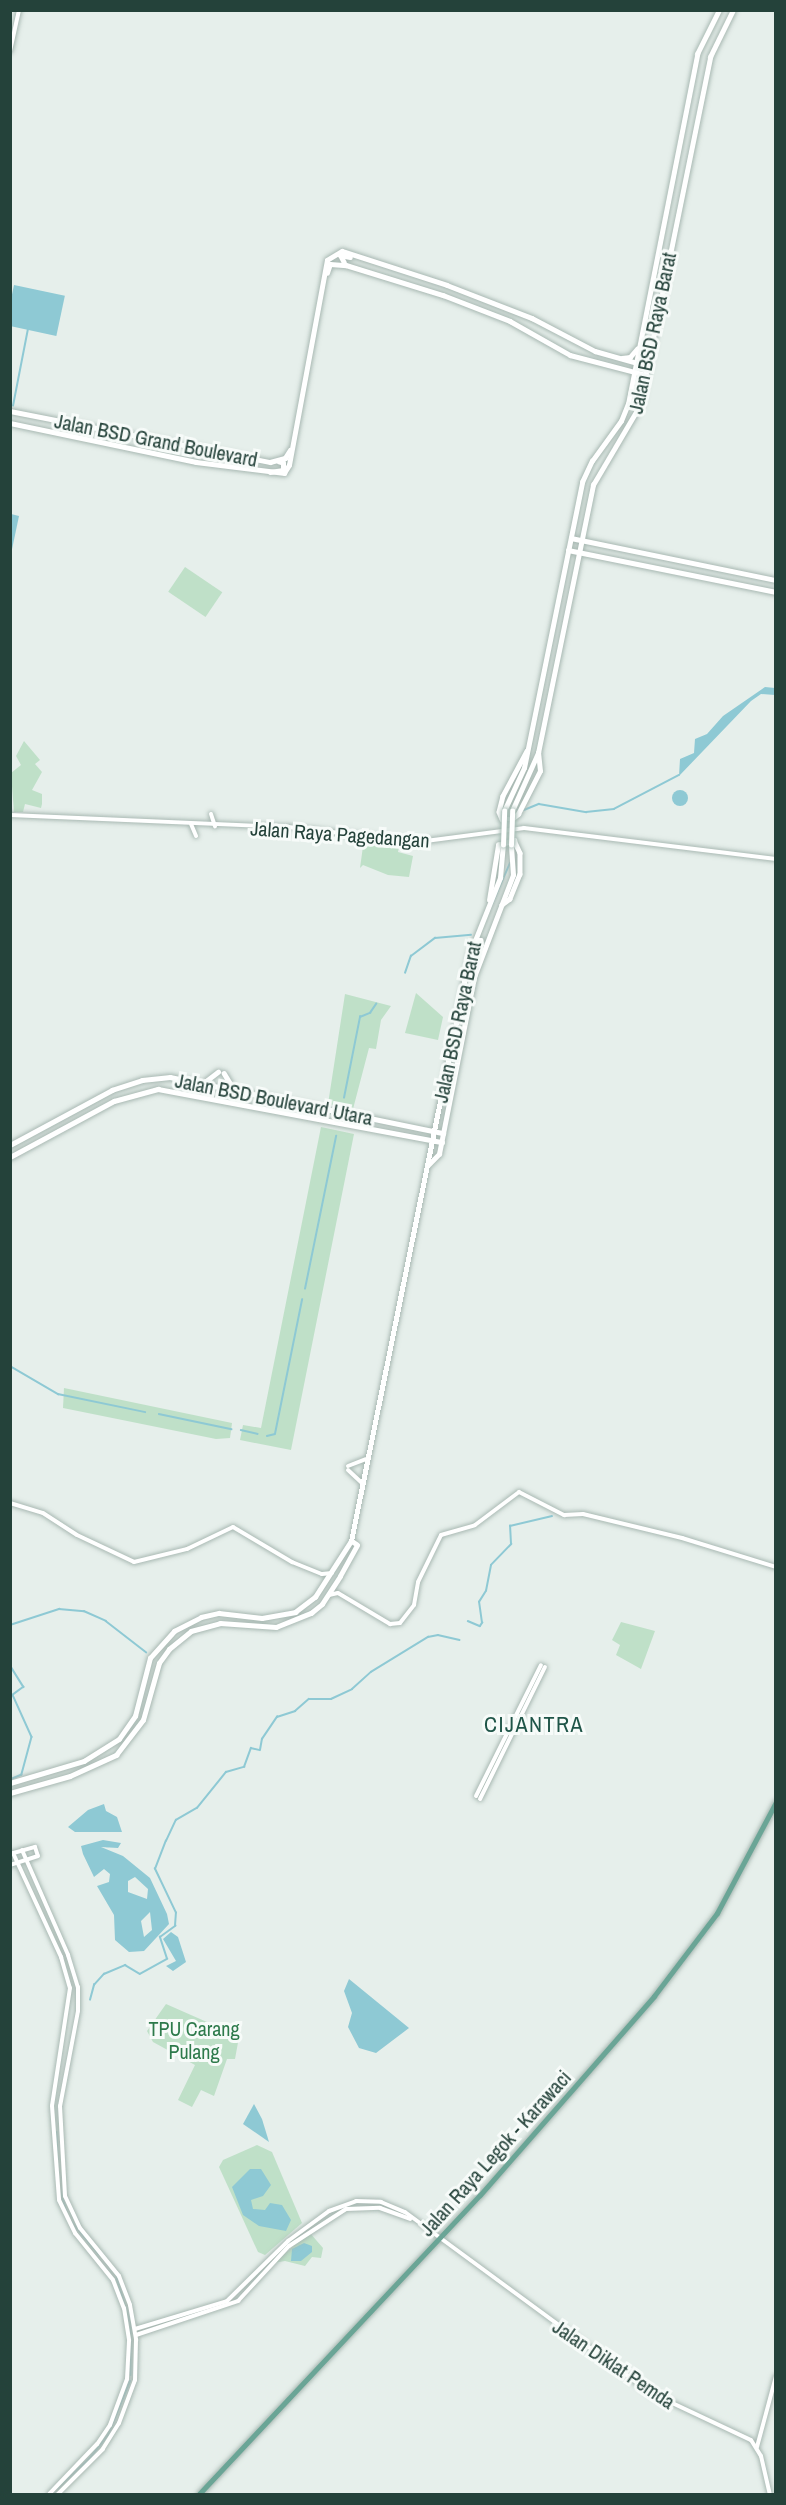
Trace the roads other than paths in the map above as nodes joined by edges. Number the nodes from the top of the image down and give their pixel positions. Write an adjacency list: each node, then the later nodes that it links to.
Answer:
1 (19, 10): 4 (street)
2 (719, 10): 10 (main road, Jalan BSD Raya Barat)
3 (733, 10): 13 (main road, Jalan BSD Raya Barat)
4 (10, 51)
5 (374, 261): 6 (main road); 7 (main road); 8 (main road)
6 (346, 265): 7 (main road); 9 (main road)
7 (326, 276): 21 (main road)
8 (447, 285): 9 (street); 11 (main road)
9 (443, 295): 14 (main road)
10 (639, 347): 11 (main road); 12 (main road, Jalan BSD Raya Barat)
11 (620, 359): 12 (main road)
12 (636, 364): 13 (main road); 15 (main road, Jalan BSD Raya Barat)
13 (648, 366): 16 (main road, Jalan BSD Raya Barat)
14 (620, 369): 15 (main road); 17 (main road)
15 (634, 373): 16 (main road); 17 (main road, Jalan BSD Raya Barat)
16 (646, 375): 25 (main road, Jalan BSD Raya Barat)
17 (632, 387): 26 (main road, Jalan BSD Raya Barat)
18 (10, 411): 20 (main road, Jalan BSD Grand Boulevard)
19 (10, 423): 22 (main road, Jalan BSD Grand Boulevard)
20 (170, 442): 22 (main road); 23 (main road, Jalan BSD Grand Boulevard)
21 (292, 445): 23 (main road, Jalan BSD Grand Boulevard); 24 (main road, Jalan BSD Grand Boulevard)
22 (168, 456): 24 (main road, Jalan BSD Grand Boulevard)
23 (276, 462): 24 (main road)
24 (258, 473)
25 (585, 524): 27 (main road, Jalan BSD Raya Barat); 28 (main road)
26 (571, 538): 27 (main road); 29 (main road, Jalan BSD Raya Barat)
27 (582, 540): 28 (main road); 30 (main road, Jalan BSD Raya Barat)
28 (596, 543): 33 (main road)
29 (568, 550): 30 (main road); 35 (main road, Jalan BSD Raya Barat)
30 (579, 552): 31 (main road); 32 (main road, Jalan BSD Raya Barat)
31 (593, 555): 32 (main road); 34 (main road)
32 (577, 564): 36 (main road, Jalan BSD Raya Barat)
33 (776, 580)
34 (776, 592)
35 (527, 751): 36 (main road); 43 (main road, Jalan BSD Raya Barat, bridge)
36 (538, 753): 44 (main road, Jalan BSD Raya Barat, bridge)
37 (211, 814): 40 (street)
38 (10, 815): 39 (street, Jalan Raya Pagedangan)
39 (191, 824): 40 (street, Jalan Raya Pagedangan); 41 (street)
40 (215, 826): 42 (street, Jalan Raya Pagedangan)
41 (196, 836)
42 (776, 859)
43 (489, 903): 44 (main road); 45 (main road, Jalan BSD Raya Barat)
44 (501, 905): 46 (main road, Jalan BSD Raya Barat)
45 (468, 974): 46 (main road); 53 (main road, Jalan BSD Raya Barat)
46 (474, 977): 57 (main road, Jalan BSD Raya Barat)
47 (218, 1072): 50 (main road)
48 (224, 1073): 52 (main road)
49 (156, 1078): 50 (main road, Jalan BSD Boulevard Utara); 51 (main road); 60 (main road, Jalan BSD Boulevard Utara)
50 (203, 1082): 52 (main road, Jalan BSD Boulevard Utara)
51 (158, 1089): 58 (main road, Jalan BSD Boulevard Utara); 64 (main road, Jalan BSD Boulevard Utara)
52 (233, 1089): 54 (main road, Jalan BSD Boulevard Utara)
53 (437, 1118): 55 (main road); 56 (main road, Jalan BSD Raya Barat)
54 (406, 1125): 55 (main road, Jalan BSD Boulevard Utara); 58 (main road)
55 (417, 1128): 56 (main road, Jalan BSD Boulevard Utara)
56 (434, 1132): 57 (main road, Jalan BSD Boulevard Utara); 61 (main road, Jalan BSD Raya Barat)
57 (443, 1134): 62 (main road, Jalan BSD Raya Barat)
58 (403, 1135): 59 (main road, Jalan BSD Boulevard Utara)
59 (416, 1137): 61 (main road, Jalan BSD Boulevard Utara); 65 (main road)
60 (19, 1140): 63 (main road, Jalan BSD Boulevard Utara); 64 (street)
61 (432, 1140): 62 (main road, Jalan BSD Boulevard Utara); 65 (main road, Jalan BSD Raya Barat)
62 (441, 1142): 67 (main road, Jalan BSD Raya Barat)
63 (10, 1145)
64 (24, 1149): 66 (main road, Jalan BSD Boulevard Utara)
65 (430, 1153): 67 (main road, Jalan BSD Raya Barat)
66 (10, 1156)
67 (427, 1166): 68 (main road, Jalan BSD Raya Barat)
68 (368, 1455): 69 (main road, Jalan BSD Raya Barat); 69 (street)
69 (362, 1486): 71 (main road, Jalan BSD Raya Barat)
70 (10, 1503): 74 (street)
71 (351, 1542): 73 (main road); 76 (main road, Jalan BSD Raya Barat)
72 (776, 1567): 77 (street)
73 (333, 1573): 74 (street); 75 (main road)
74 (322, 1574): 75 (street)
75 (325, 1585): 80 (main road)
76 (336, 1585): 77 (street); 78 (main road)
77 (338, 1593): 78 (street)
78 (329, 1595): 81 (main road)
79 (262, 1618): 80 (main road); 82 (street); 84 (main road)
80 (268, 1618): 81 (street)
81 (268, 1627): 82 (main road)
82 (261, 1628): 85 (main road)
83 (543, 1666): 86 (street)
84 (10, 1783)
85 (10, 1793)
86 (478, 1798)
87 (776, 1802): 97 (main road, Jalan Raya Legok - Karawaci)
88 (22, 1851): 89 (street); 90 (street); 90 (street)
89 (12, 1853): 91 (street)
90 (25, 1860): 91 (street); 93 (street)
91 (17, 1863): 92 (street); 94 (street)
92 (10, 1865)
93 (78, 1987): 94 (street); 95 (street)
94 (70, 1988): 95 (street)
95 (59, 2185): 98 (street); 101 (street)
96 (365, 2204): 97 (street, Jalan Diklat Pemda); 98 (street); 99 (street)
97 (439, 2239): 102 (street, Jalan Diklat Pemda); 105 (main road, Jalan Raya Legok - Karawaci)
98 (135, 2329): 99 (street)
99 (136, 2335): 101 (street)
100 (776, 2376): 102 (street)
101 (131, 2379): 103 (street); 104 (street)
102 (757, 2447): 106 (street)
103 (49, 2494)
104 (58, 2494)
105 (199, 2494)
106 (770, 2494)

